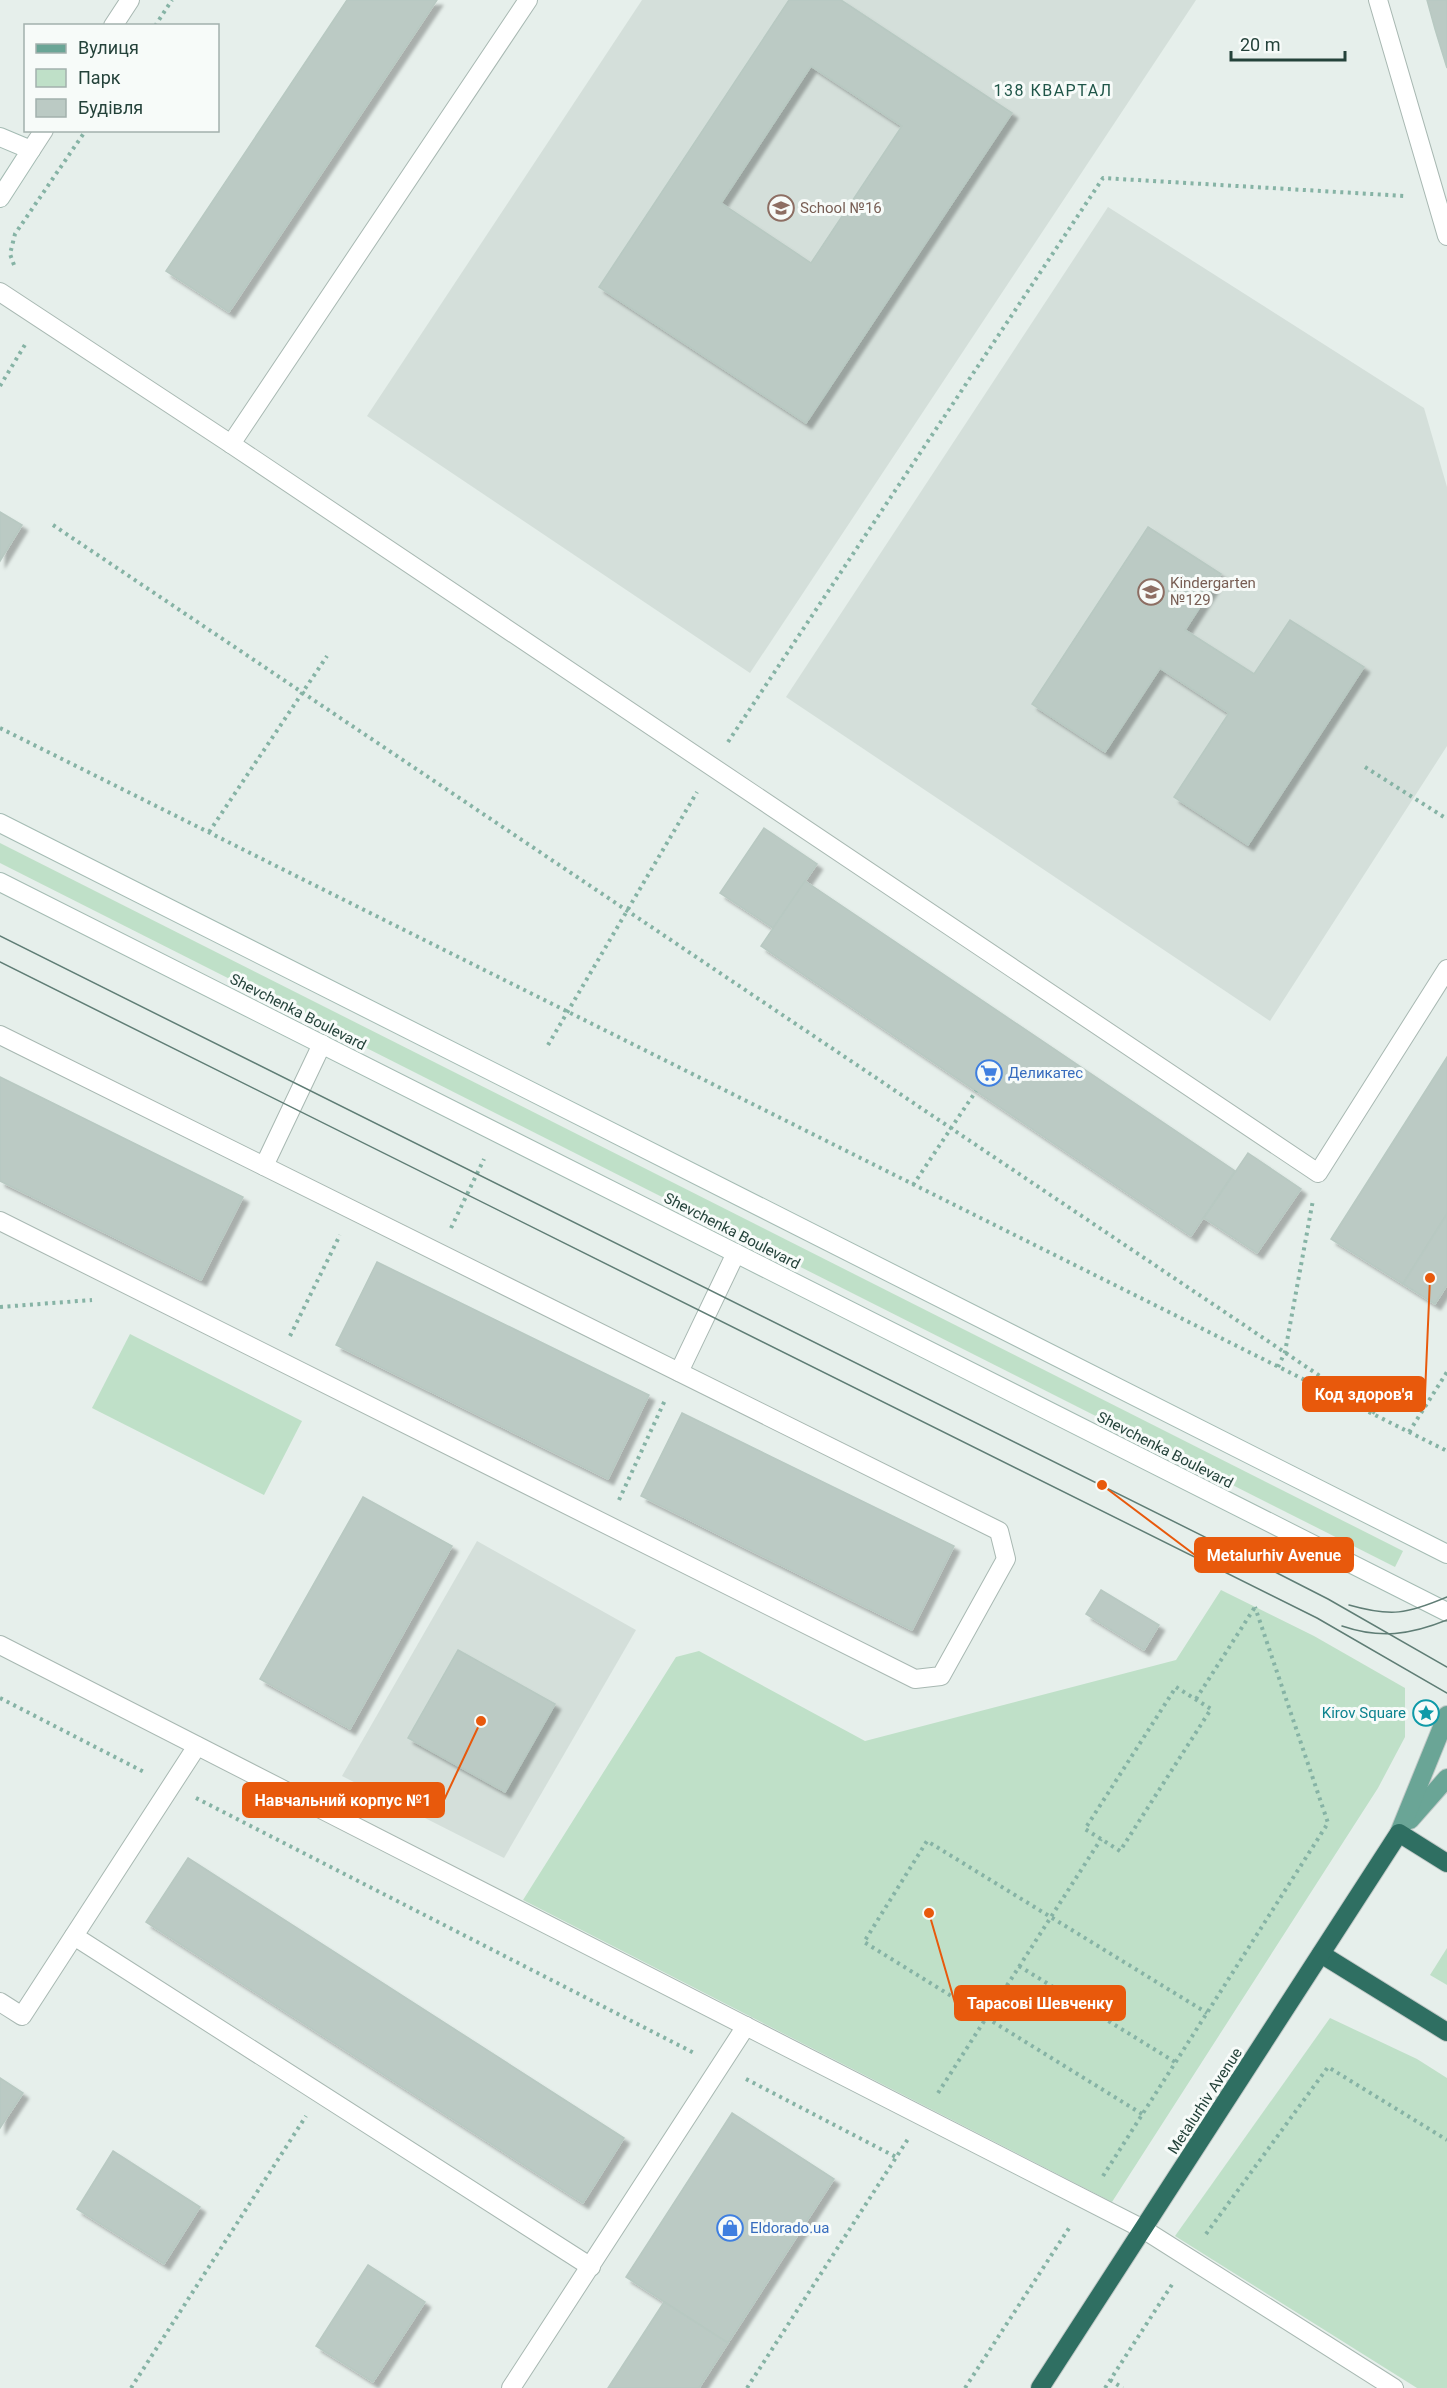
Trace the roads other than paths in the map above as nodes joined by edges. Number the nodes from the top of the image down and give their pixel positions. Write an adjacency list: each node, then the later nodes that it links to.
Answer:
1 (130, 0): 4 (street)
2 (528, 0): 11 (street)
3 (1378, 0): 9 (street)
4 (114, 24)
5 (43, 132): 7 (street)
6 (0, 137): 7 (street)
7 (31, 150): 8 (street)
8 (0, 198)
9 (1447, 236)
10 (0, 292): 11 (street)
11 (231, 444): 14 (street)
12 (0, 824): 21 (street)
13 (0, 882): 16 (street, Shevchenka Boulevard)
14 (1447, 969)
15 (0, 1035): 17 (street)
16 (322, 1044): 17 (street); 19 (street, Shevchenka Boulevard)
17 (264, 1166): 20 (street)
18 (0, 1221): 20 (street)
19 (736, 1253): 20 (street); 22 (street, Shevchenka Boulevard)
20 (679, 1372)
21 (1447, 1554)
22 (1447, 1612)
23 (0, 1644): 25 (street)
24 (1447, 1715): 27 (main road, Metalurhiv Avenue)
25 (197, 1746): 29 (street); 32 (street)
26 (1447, 1778): 27 (main road, Metalurhiv Avenue)
27 (1399, 1833): 28 (highway); 30 (highway, Metalurhiv Avenue)
28 (1447, 1863)
29 (74, 1936): 31 (street); 35 (street)
30 (1321, 1954): 33 (highway); 34 (highway, Metalurhiv Avenue)
31 (0, 2002)
32 (746, 2026): 34 (street); 35 (street)
33 (1447, 2032)
34 (1143, 2229): 37 (highway, Metalurhiv Avenue); 38 (street)
35 (590, 2267): 36 (street)
36 (511, 2388)
37 (1040, 2388)
38 (1394, 2388)

